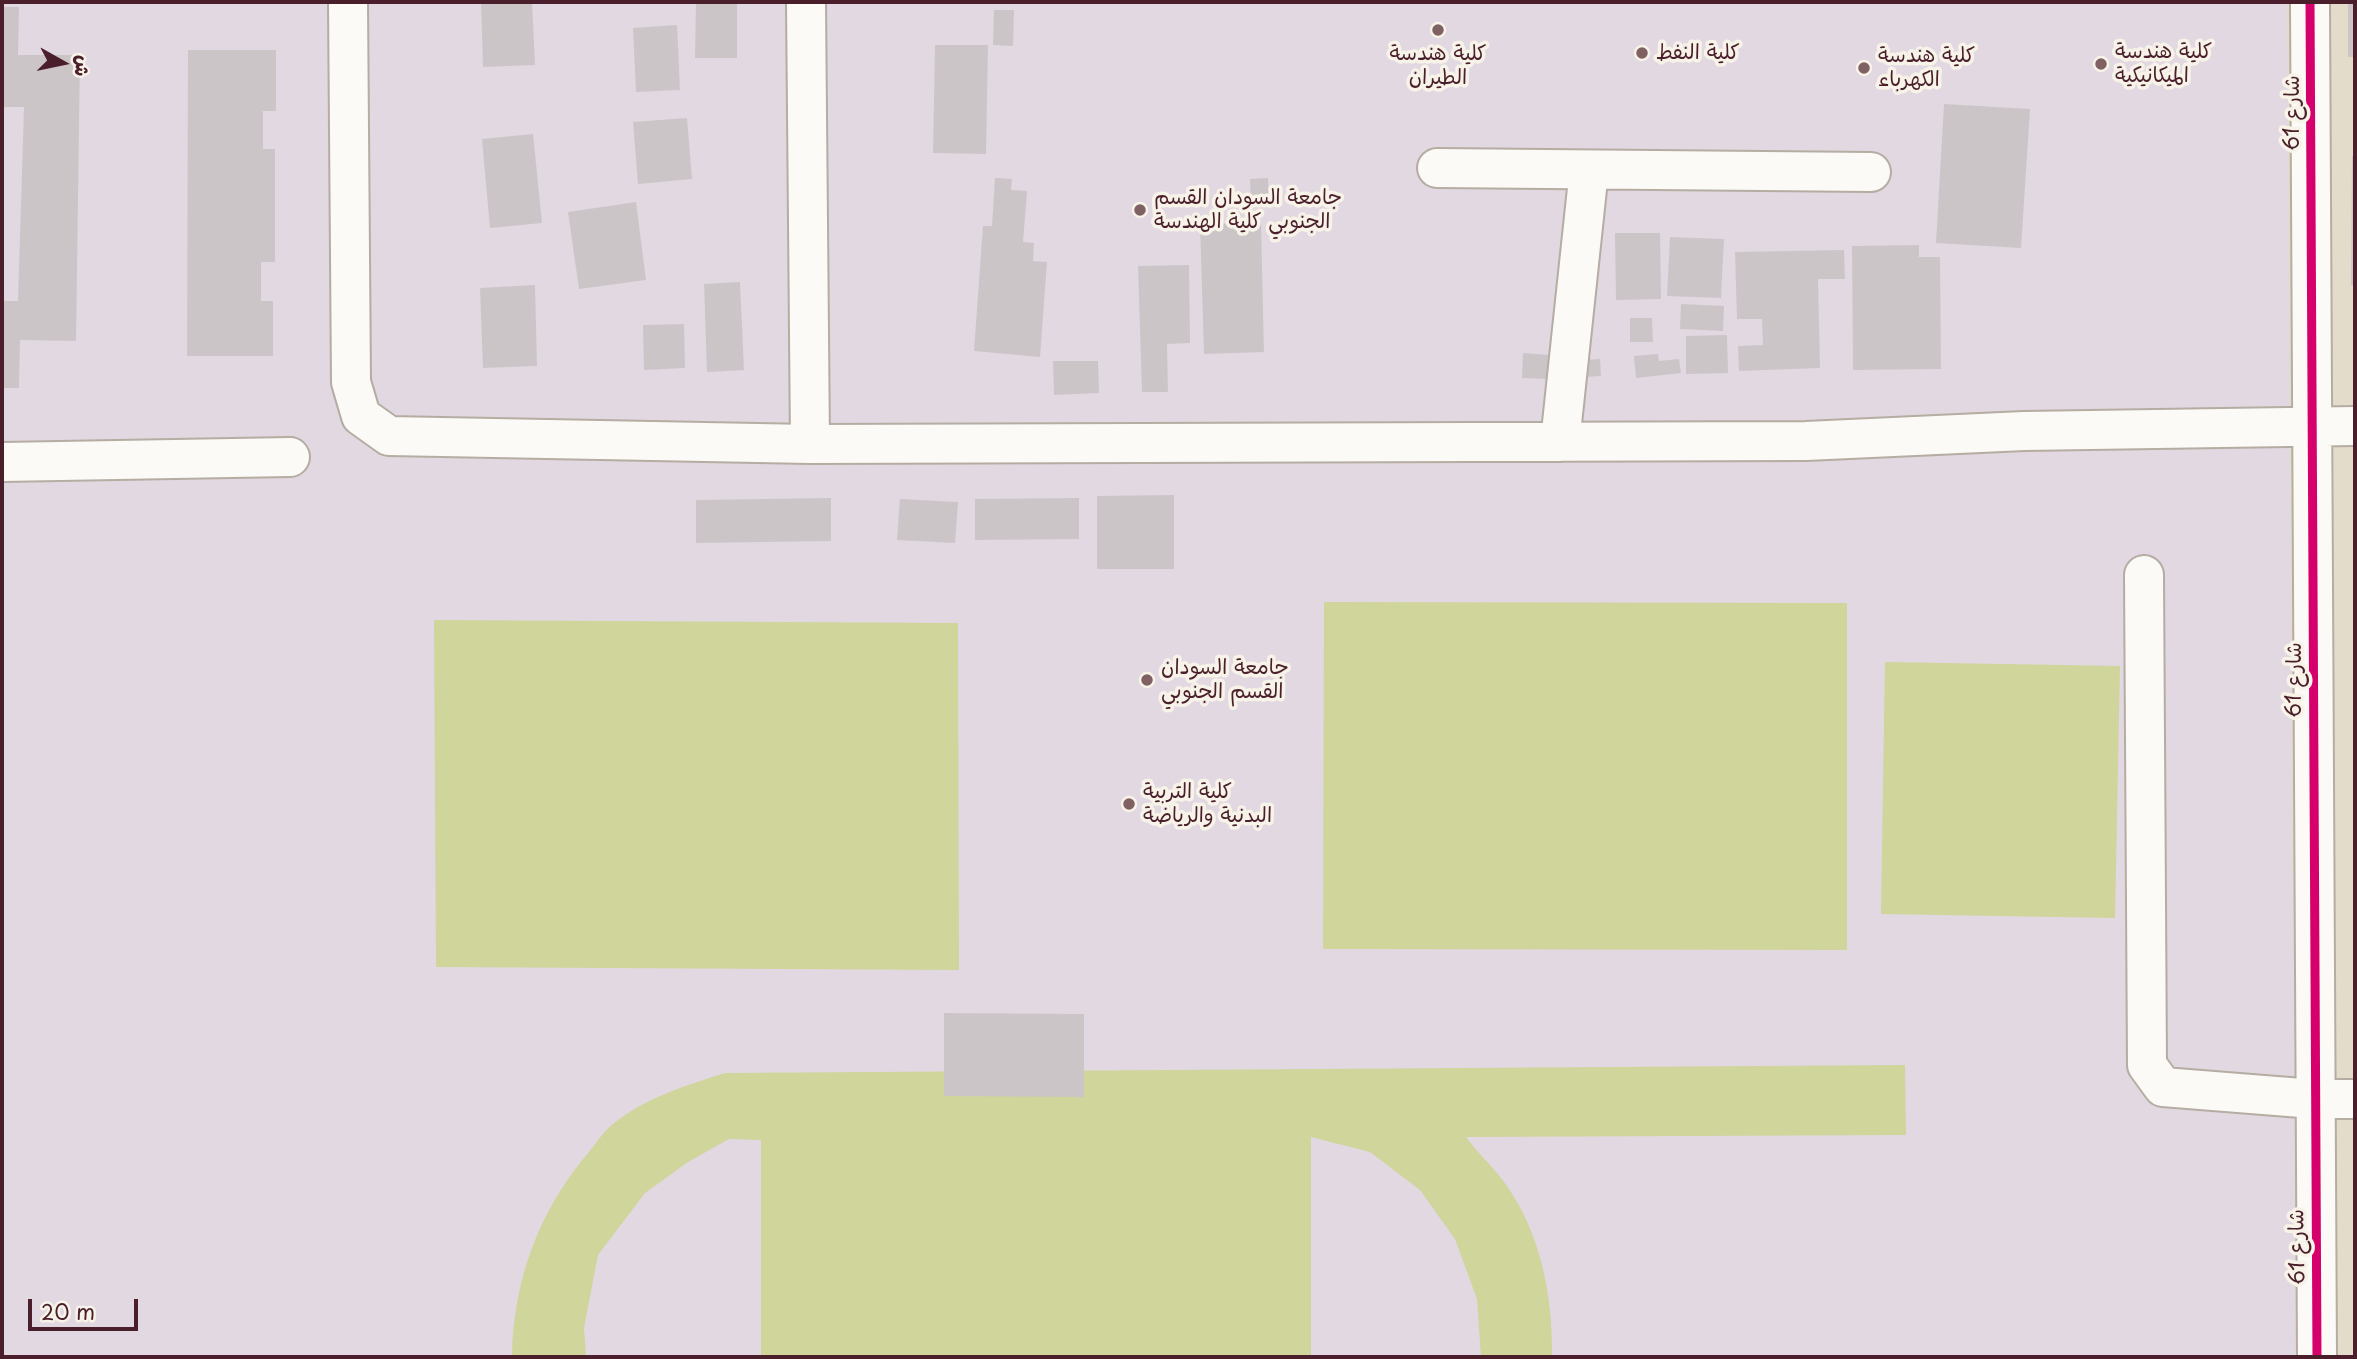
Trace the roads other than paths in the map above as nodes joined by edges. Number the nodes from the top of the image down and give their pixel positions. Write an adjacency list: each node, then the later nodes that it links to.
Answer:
1 (348, 2): 10 (street)
2 (806, 2): 10 (street)
3 (2310, 2): 7 (street, شارع 61)
4 (1437, 168): 5 (street)
5 (1589, 170): 6 (street); 9 (street)
6 (1871, 172)
7 (2313, 426): 8 (street); 9 (street); 14 (street, شارع 61)
8 (2355, 426)
9 (1560, 442): 10 (street)
10 (810, 444)
11 (290, 457): 12 (street)
12 (2, 462)
13 (2144, 575): 14 (street)
14 (2314, 1099): 15 (street); 16 (street, شارع 61)
15 (2355, 1099)
16 (2317, 1357)

